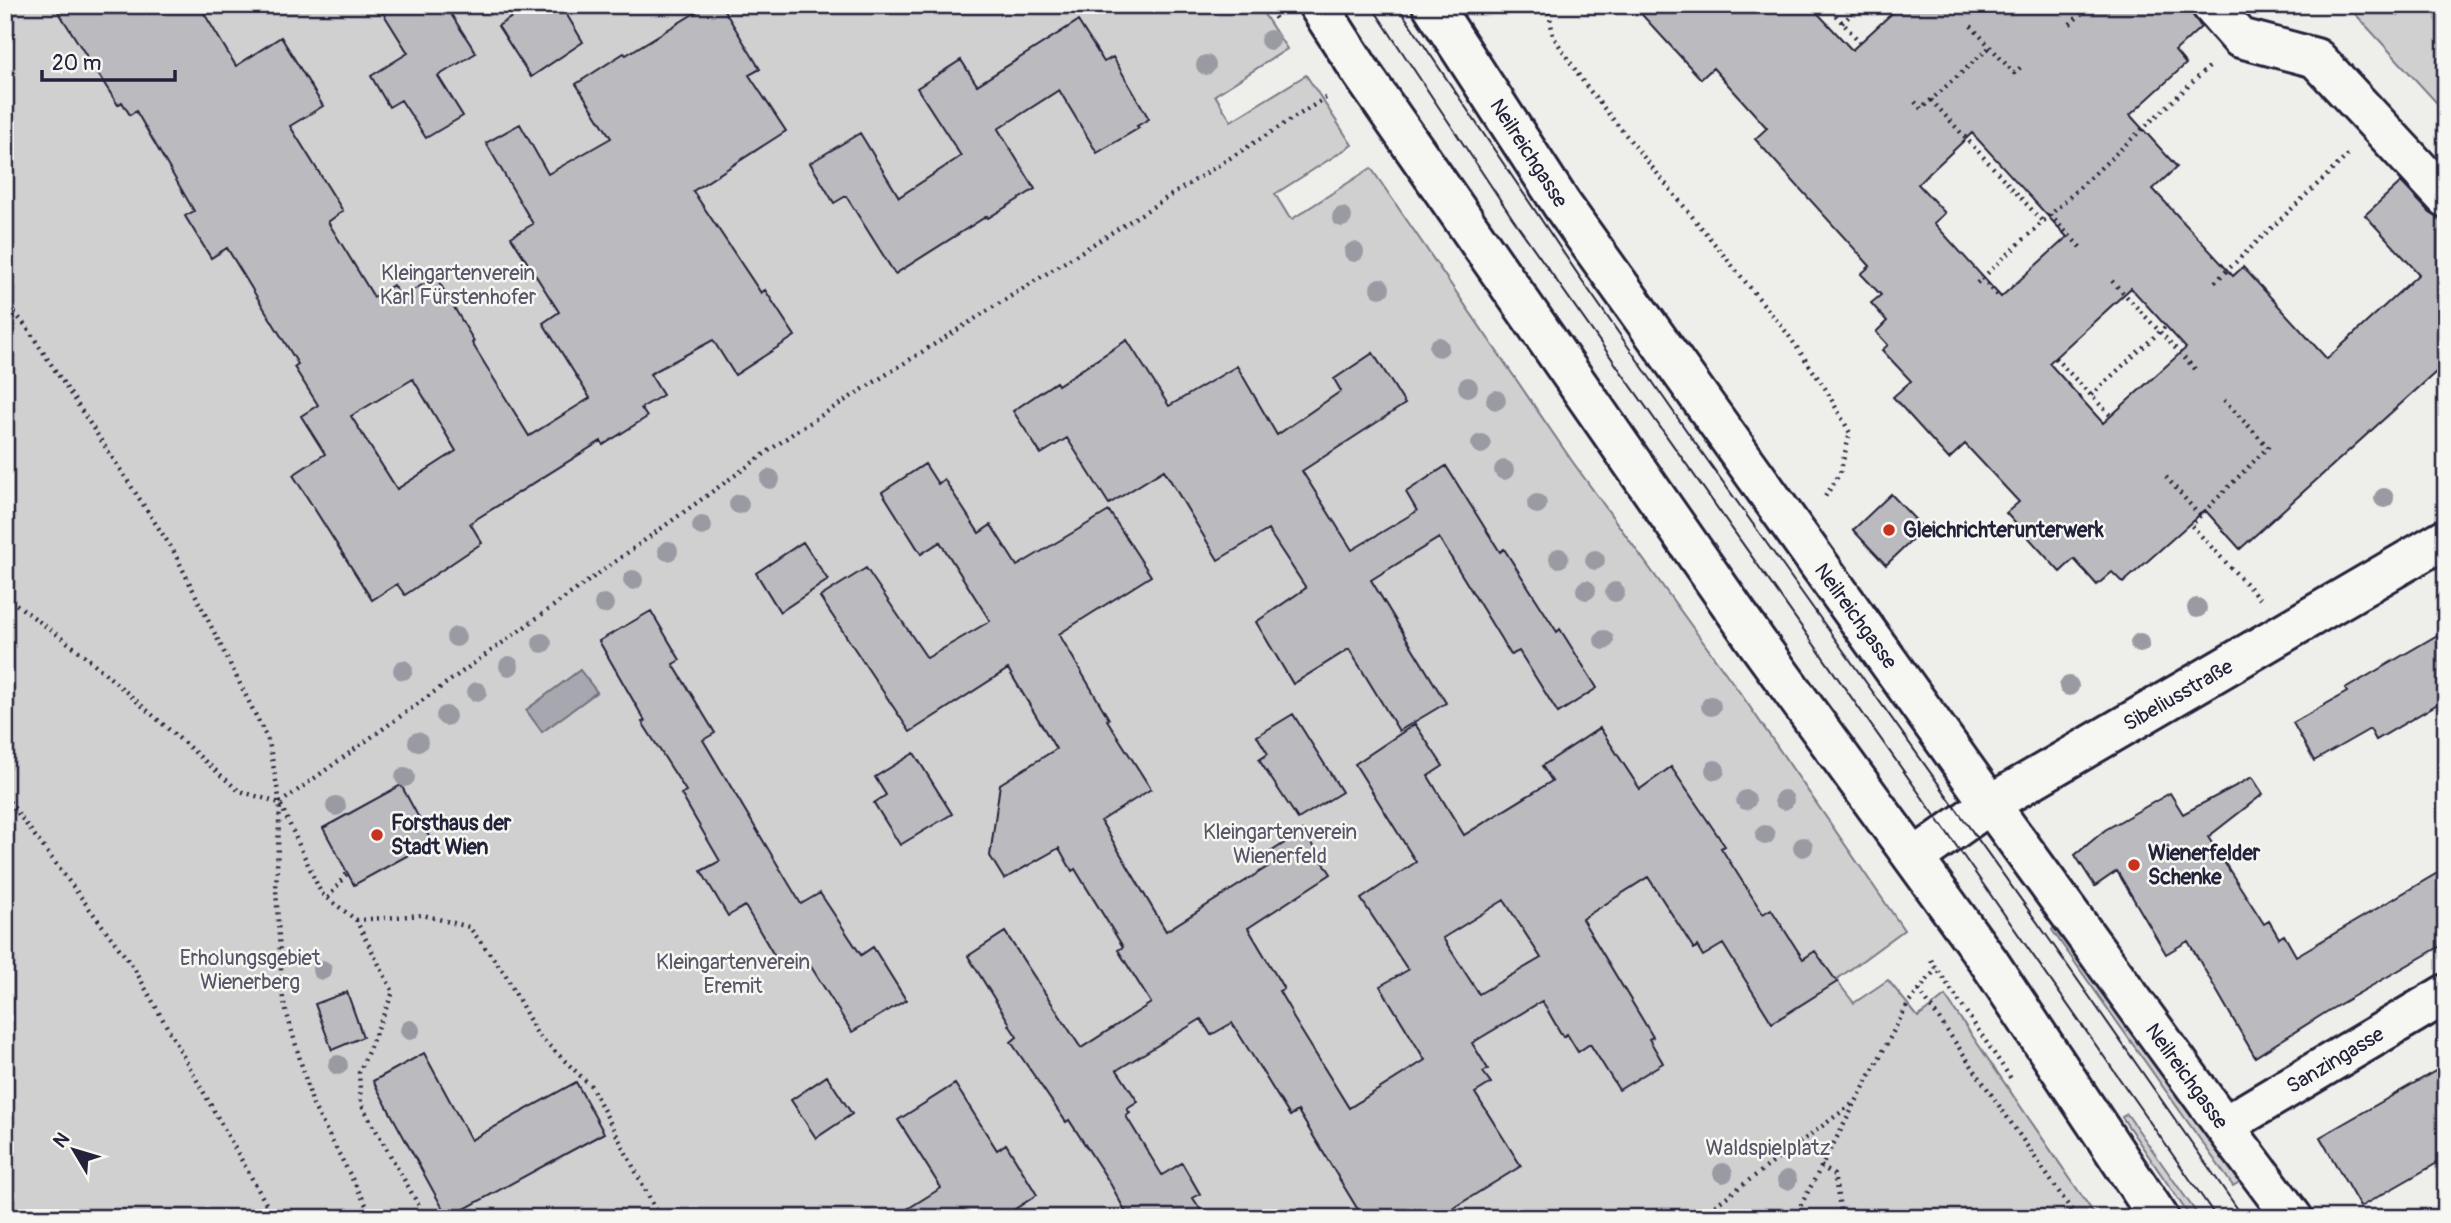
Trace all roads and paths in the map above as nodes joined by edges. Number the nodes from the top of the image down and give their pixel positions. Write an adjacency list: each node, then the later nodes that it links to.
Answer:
1 (1318, 5): 15 (street)
2 (1432, 5): 36 (street, Neilreichgasse)
3 (1548, 5): 36 (path)
4 (1826, 5): 8 (path)
5 (1861, 5): 8 (path)
6 (2091, 5): 9 (path)
7 (2211, 5): 11 (street)
8 (1842, 23): 12 (path)
9 (2070, 24)
10 (1971, 26): 13 (path)
11 (2240, 38): 18 (street); 20 (path)
12 (1860, 42)
13 (1990, 47): 14 (path); 16 (path)
14 (2021, 67)
15 (1363, 75): 41 (path); 43 (street)
16 (1931, 100): 17 (path); 21 (path)
17 (1915, 102)
18 (2380, 125): 19 (street); 24 (path)
19 (2446, 198)
20 (2050, 215): 21 (path); 22 (path)
21 (2043, 222): 25 (path)
22 (2083, 250)
23 (2112, 281): 28 (path)
24 (2215, 282)
25 (2000, 298)
26 (5, 302): 41 (path)
27 (2166, 326): 28 (path)
28 (2160, 332): 30 (path); 31 (path)
29 (2055, 358): 31 (path)
30 (2195, 369)
31 (2091, 394): 33 (path)
32 (2224, 400): 35 (path)
33 (2111, 416)
34 (2166, 477): 35 (path)
35 (2201, 517): 39 (path)
36 (1790, 524): 42 (street, Neilreichgasse)
37 (2446, 538): 39 (street, Sibeliusstraße)
38 (5, 596): 41 (path)
39 (2289, 630): 42 (street, Sibeliusstraße)
40 (5, 796): 53 (path)
41 (280, 803): 45 (path); 54 (path)
42 (1990, 804): 43 (street, Sibeliusstraße); 51 (street, Neilreichgasse)
43 (1914, 858): 61 (street)
44 (348, 872): 45 (path)
45 (328, 898): 46 (path)
46 (356, 920): 55 (path); 56 (path)
47 (1936, 969): 48 (path)
48 (1919, 990): 50 (path); 60 (path)
49 (2446, 994): 51 (street, Sanzingasse)
50 (1854, 1103): 52 (path); 57 (path)
51 (2224, 1126): 62 (street, Neilreichgasse)
52 (1821, 1166): 58 (path); 59 (path)
53 (274, 1218)
54 (373, 1218)
55 (426, 1218)
56 (660, 1218)
57 (1698, 1218)
58 (1794, 1218)
59 (1842, 1218)
60 (2077, 1218)
61 (2159, 1218)
62 (2293, 1218)

